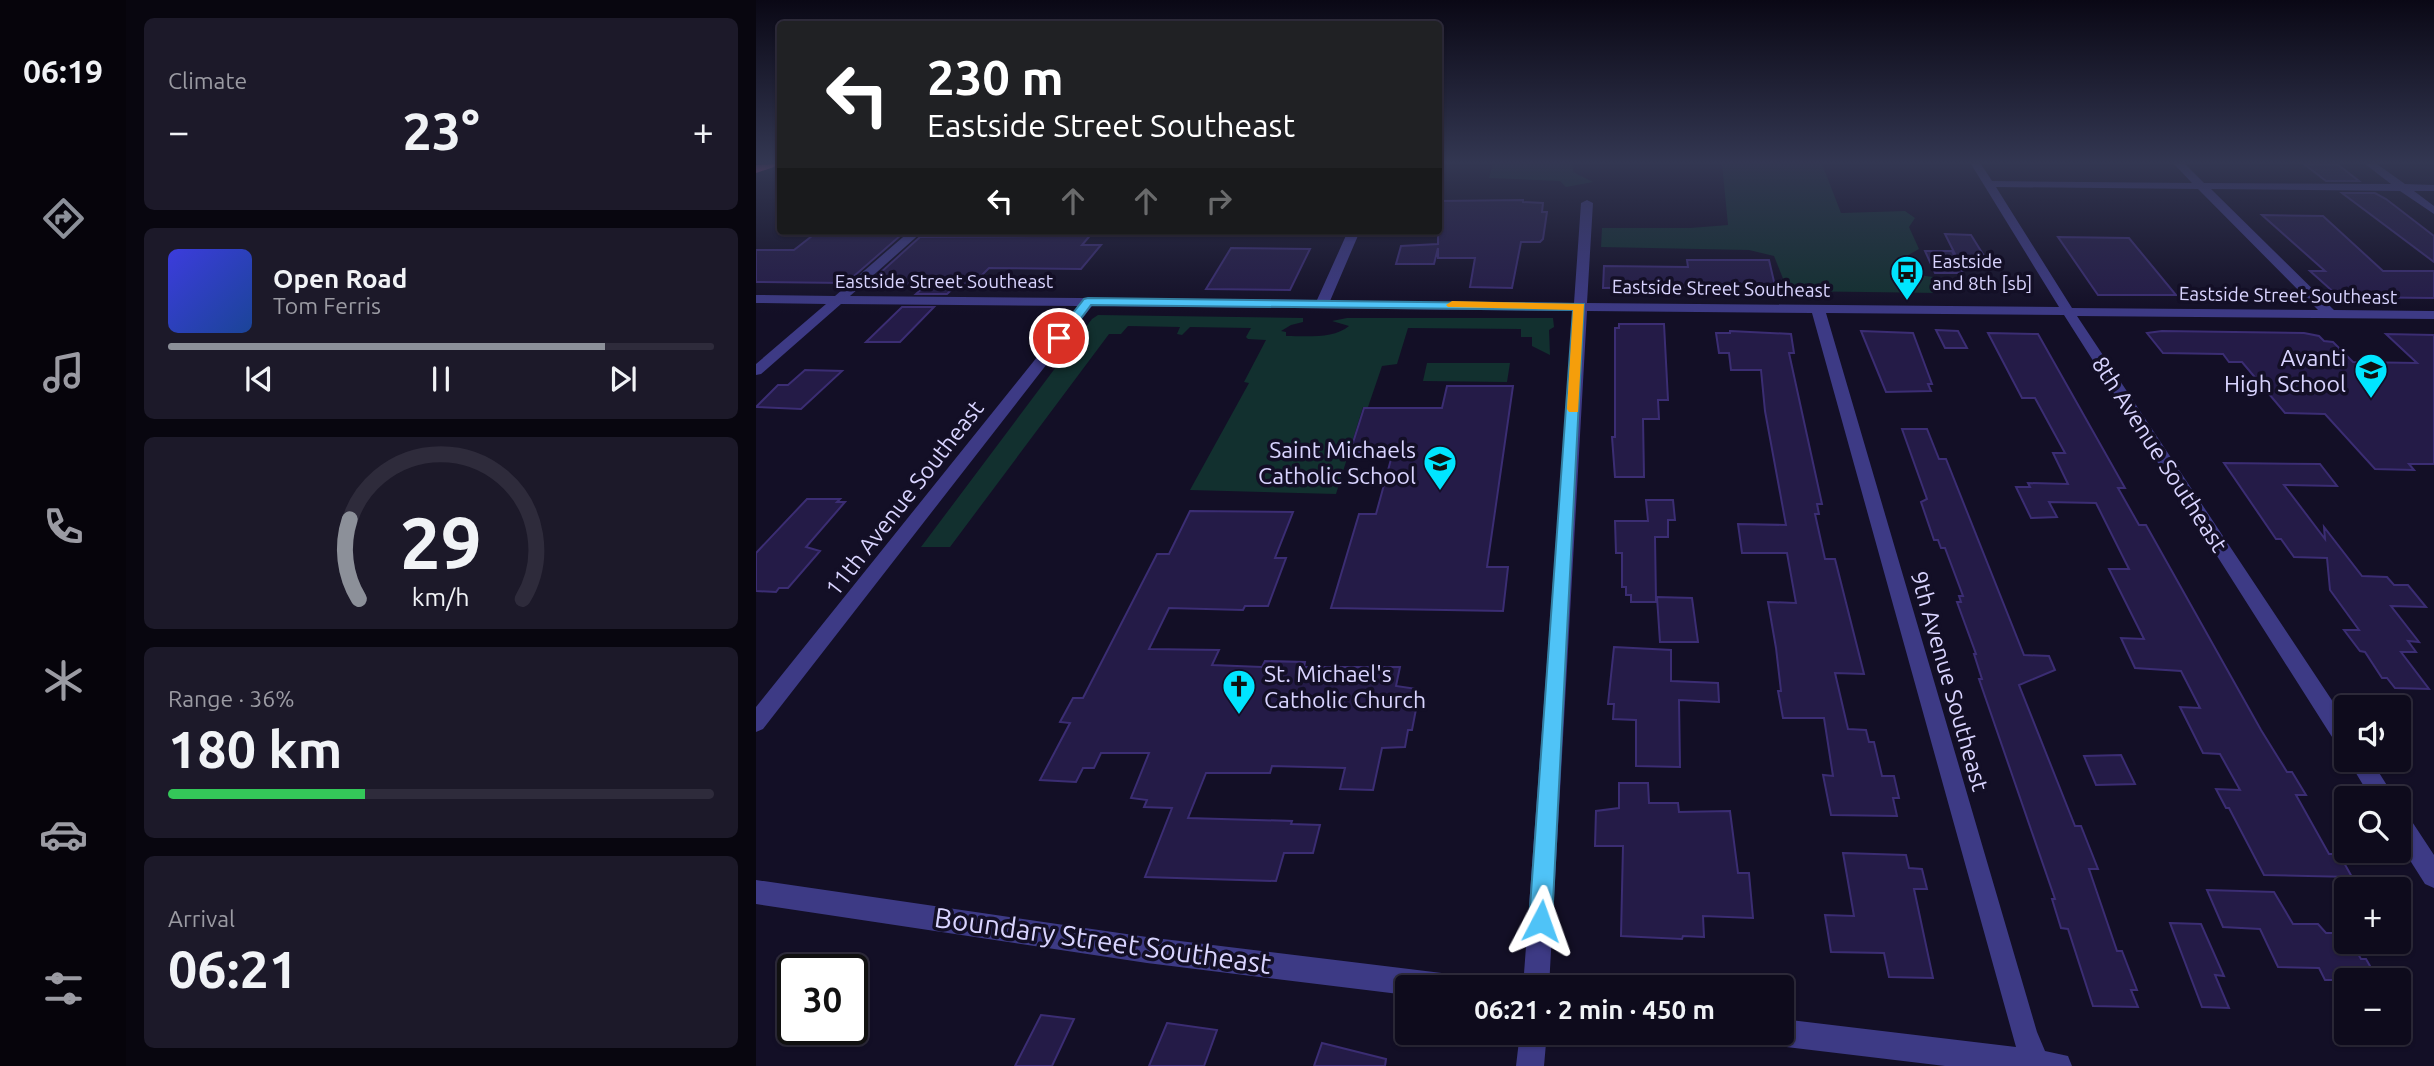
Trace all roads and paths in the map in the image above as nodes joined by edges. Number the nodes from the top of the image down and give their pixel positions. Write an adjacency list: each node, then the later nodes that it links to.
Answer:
1 (1586, 214): 10 (street)
2 (2007, 214): 12 (street, 8th Avenue Southeast)
3 (2229, 214): 13 (street)
4 (912, 235): 7 (street)
5 (1352, 235): 9 (street)
6 (756, 299): 7 (street, Eastside Street Southeast)
7 (838, 300): 8 (street, Eastside Street Southeast); 15 (street)
8 (1088, 302): 9 (street, Eastside Street Southeast); 17 (street, 11th Avenue Southeast)
9 (1322, 304): 10 (street, Eastside Street Southeast)
10 (1580, 306): 11 (street, Eastside Street Southeast); 21 (street)
11 (1818, 309): 12 (street, Eastside Street Southeast); 25 (street, 9th Avenue Southeast)
12 (2068, 312): 13 (street, Eastside Street Southeast); 16 (street, 8th Avenue Southeast)
13 (2330, 314): 14 (street, Eastside Street Southeast)
14 (2434, 315)
15 (756, 371)
16 (2334, 721)
17 (756, 723)
18 (2411, 841): 19 (street)
19 (2434, 876)
20 (756, 892): 22 (street, Boundary Street Southeast)
21 (1537, 975)
22 (1395, 980)
23 (1794, 1034): 25 (street)
24 (1532, 1045): 26 (street)
25 (2044, 1065)
26 (1530, 1066)

